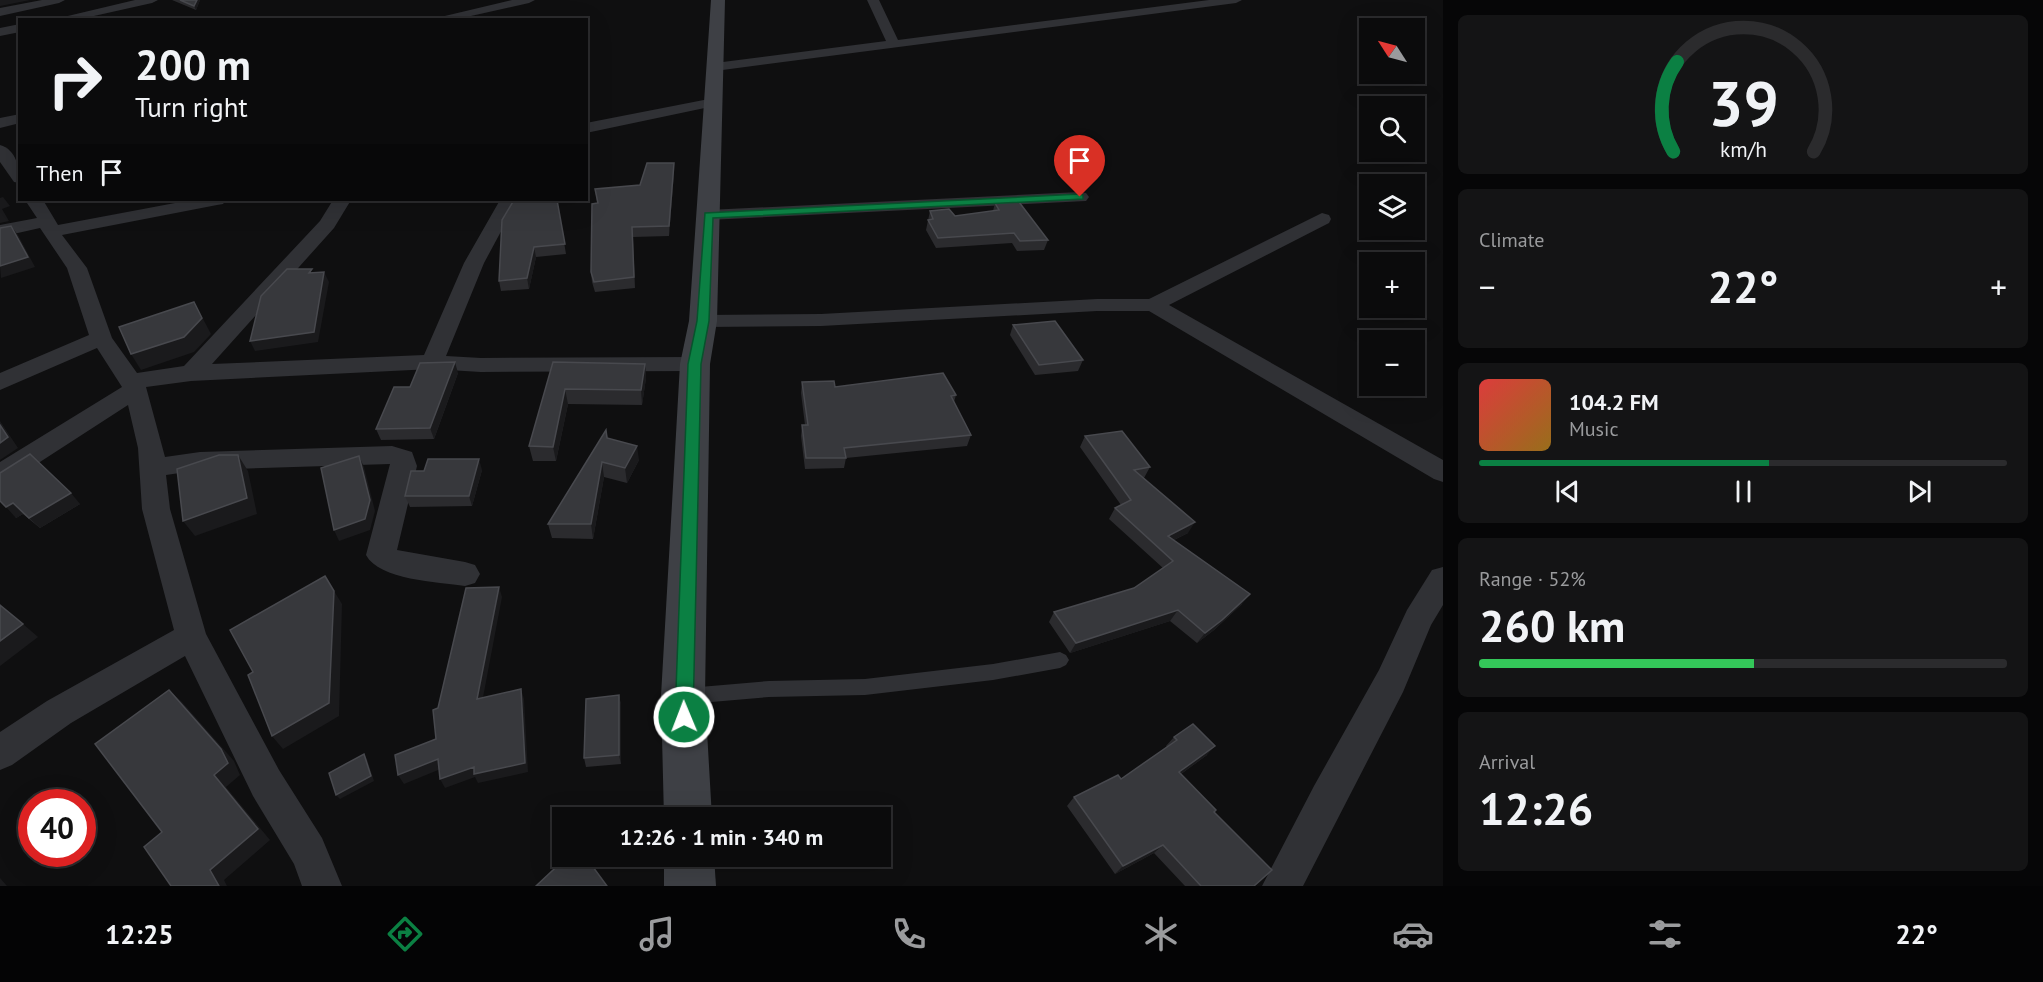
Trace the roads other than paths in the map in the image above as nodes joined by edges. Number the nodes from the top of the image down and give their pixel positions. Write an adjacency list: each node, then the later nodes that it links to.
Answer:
1 (59, 0): 7 (street)
2 (152, 0): 8 (street)
3 (529, 0): 9 (street)
4 (718, 0): 13 (street)
5 (1236, 0): 12 (street)
6 (877, 1): 12 (street)
7 (0, 12)
8 (66, 18)
9 (444, 18)
10 (18, 28): 11 (street)
11 (0, 32)
12 (894, 44): 13 (street)
13 (715, 67): 14 (street)
14 (714, 102): 17 (street); 24 (street)
15 (18, 118): 16 (street)
16 (0, 123)
17 (588, 128)
18 (0, 150): 19 (street)
19 (18, 175)
20 (1080, 197): 24 (street)
21 (208, 201): 25 (street)
22 (341, 201): 33 (street)
23 (507, 201): 31 (street)
24 (708, 215): 29 (street)
25 (44, 217): 27 (street); 30 (street)
26 (1322, 219): 28 (street)
27 (0, 231)
28 (1153, 305): 29 (street); 37 (street)
29 (703, 321): 32 (street)
30 (101, 338): 34 (street); 35 (street)
31 (432, 362): 32 (street); 33 (street)
32 (695, 364): 43 (street)
33 (191, 373): 35 (street)
34 (0, 382)
35 (134, 385): 36 (street); 38 (street)
36 (151, 468): 39 (street); 41 (street)
37 (1443, 472)
38 (0, 474)
39 (465, 574)
40 (1443, 579): 49 (street)
41 (192, 636): 44 (street); 47 (street)
42 (1060, 660): 43 (lane)
43 (683, 696): 45 (street)
44 (0, 753)
45 (688, 807)
46 (689, 867): 48 (street)
47 (322, 886)
48 (690, 886)
49 (1282, 886)

